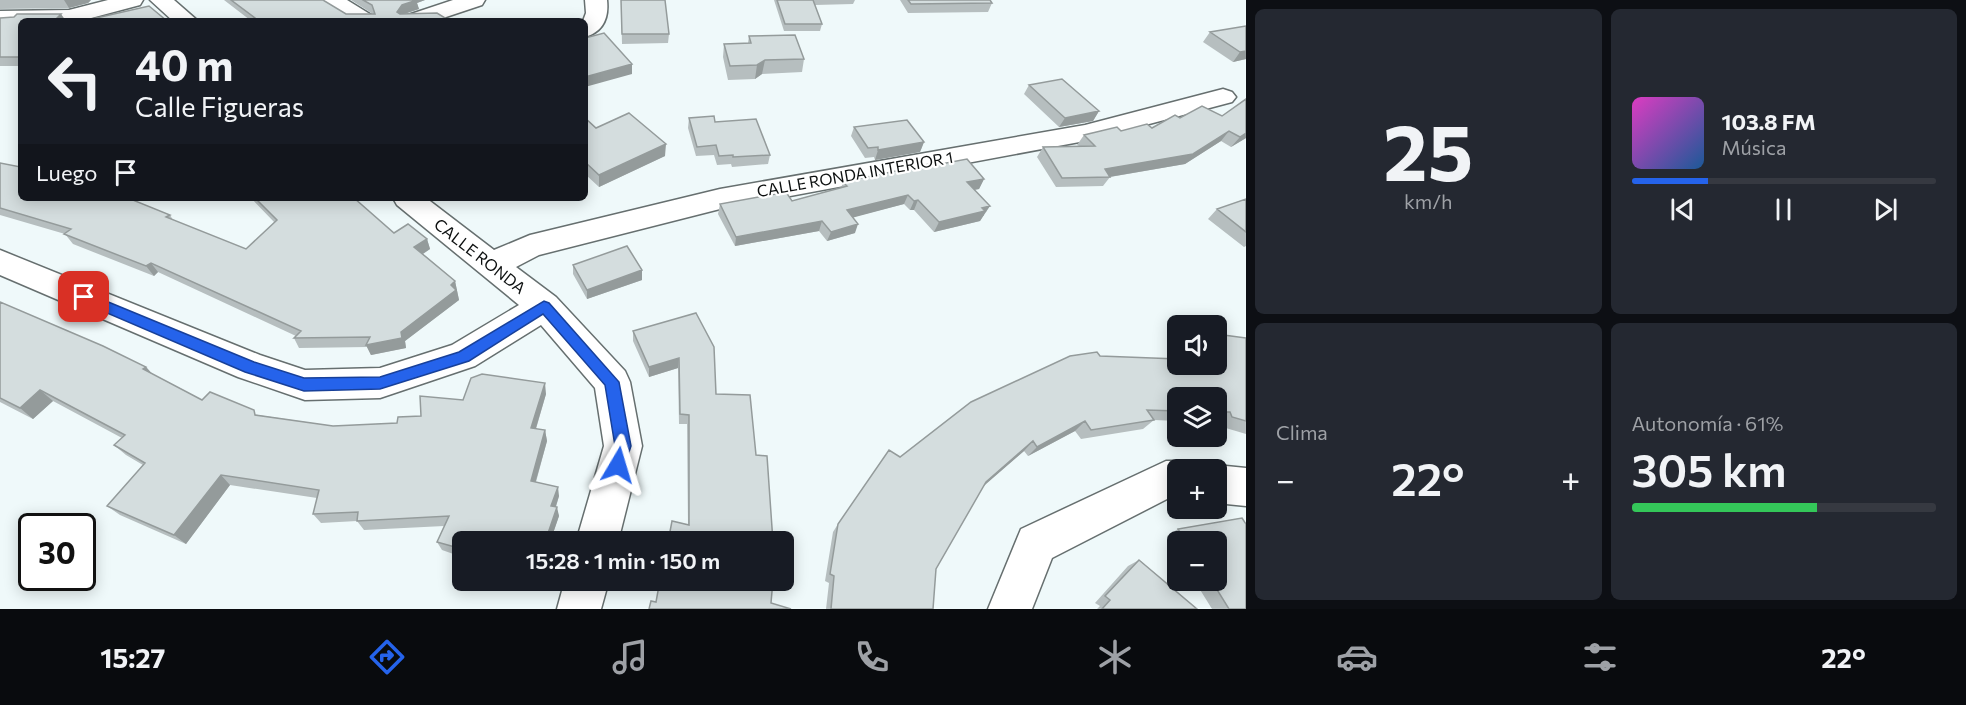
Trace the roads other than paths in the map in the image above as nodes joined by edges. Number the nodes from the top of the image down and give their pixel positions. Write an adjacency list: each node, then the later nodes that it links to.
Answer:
1 (132, 0): 7 (street)
2 (161, 0): 8 (street)
3 (332, 0): 9 (street)
4 (474, 0): 6 (street)
5 (596, 0): 12 (street)
6 (450, 7): 10 (street); 11 (street)
7 (0, 18)
8 (183, 18)
9 (360, 18)
10 (421, 18)
11 (467, 18)
12 (588, 28)
13 (1223, 98): 16 (street, CALLE RONDA INTERIOR 1)
14 (410, 201): 16 (street, CALLE RONDA)
15 (0, 262): 17 (street)
16 (492, 265): 17 (street, CALLE RONDA)
17 (544, 306): 21 (street, CALLE RONDA)
18 (1167, 479): 24 (street)
19 (1227, 485): 20 (street)
20 (1246, 488)
21 (600, 531)
22 (584, 591): 23 (street)
23 (579, 609)
24 (1010, 609)

